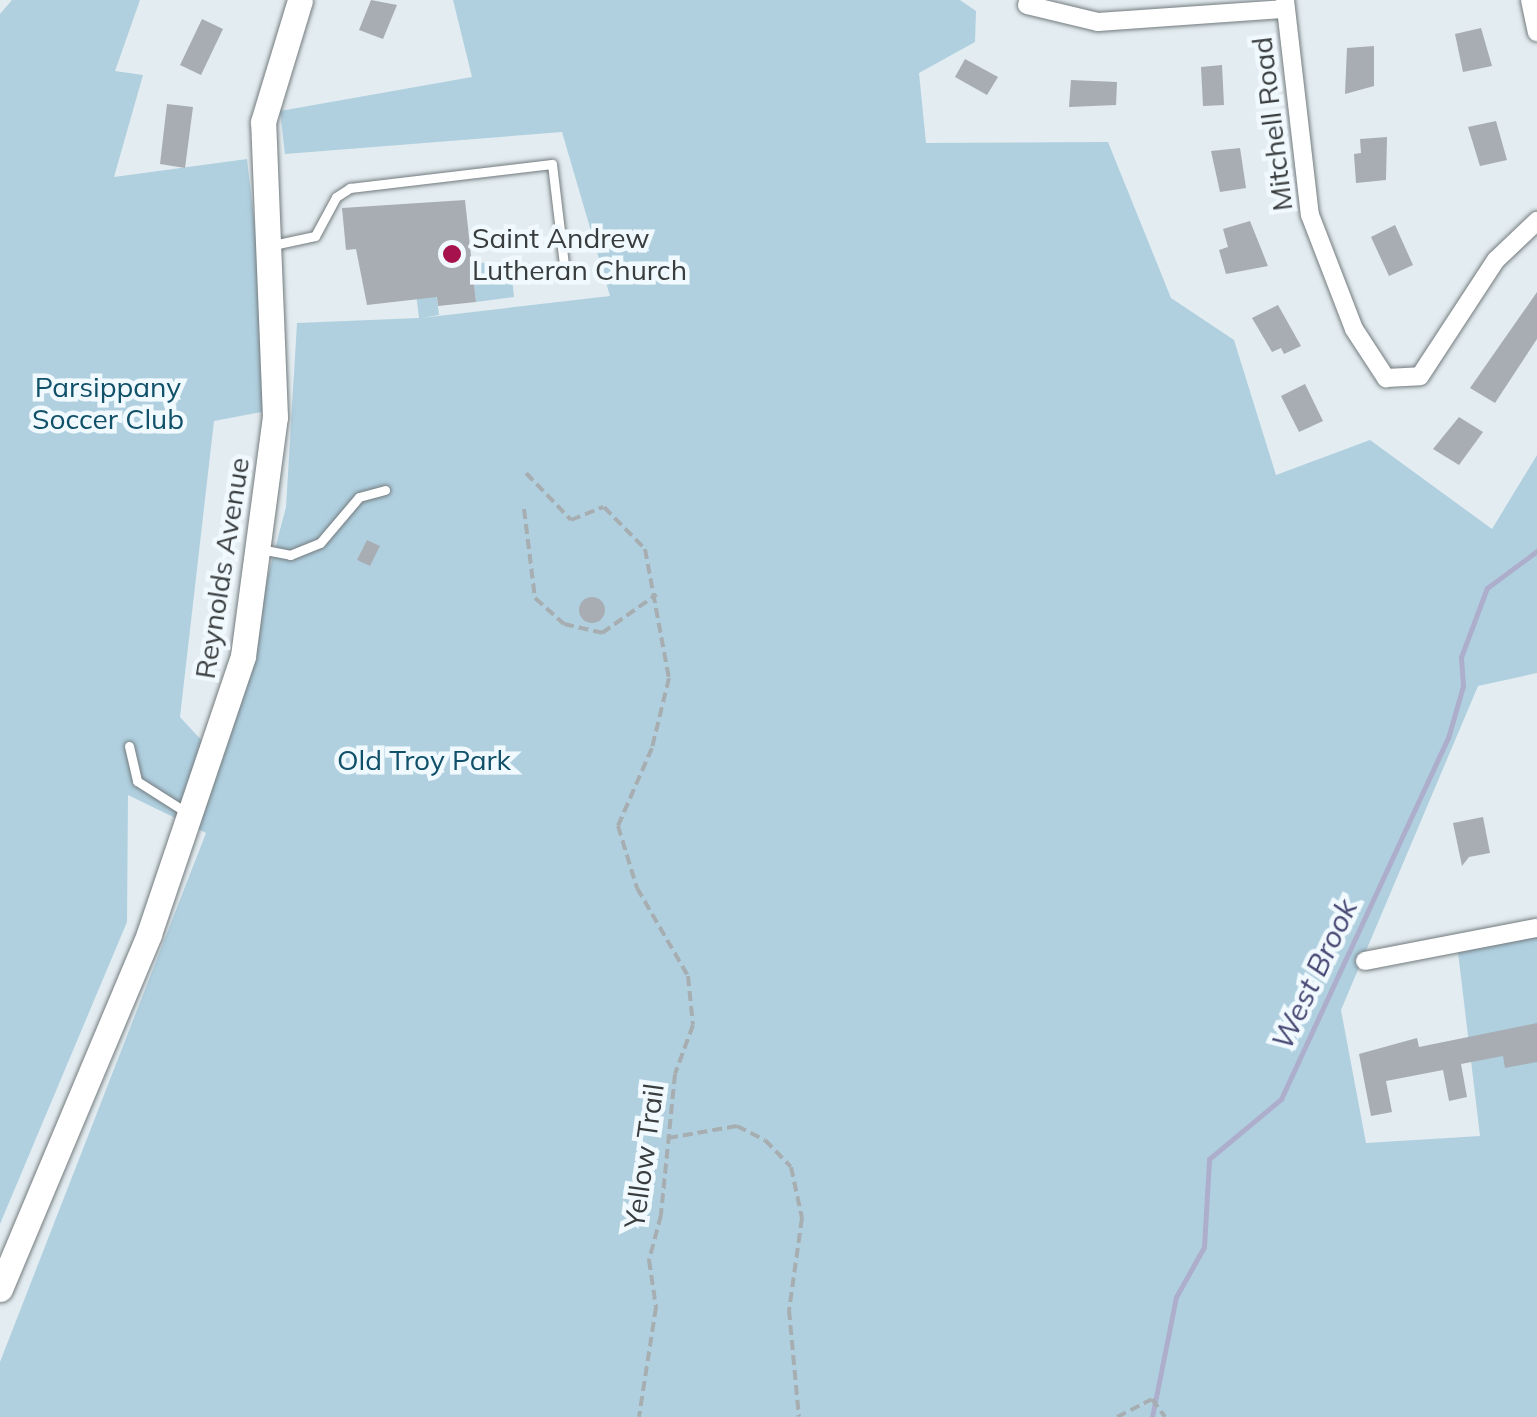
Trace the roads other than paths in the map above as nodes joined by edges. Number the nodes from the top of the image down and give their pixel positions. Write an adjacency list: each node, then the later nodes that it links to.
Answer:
1 (300, 0): 7 (street, Reynolds Avenue)
2 (1530, 0): 5 (street)
3 (1028, 4): 4 (street)
4 (1286, 5): 6 (street, Mitchell Road)
5 (1537, 32)
6 (1537, 221)
7 (266, 245): 8 (lane); 10 (street, Reynolds Avenue)
8 (564, 264)
9 (385, 490): 10 (lane)
10 (260, 549): 12 (street, Reynolds Avenue)
11 (129, 746): 12 (lane)
12 (191, 815): 15 (street, Reynolds Avenue)
13 (1537, 928): 14 (street)
14 (1365, 961)
15 (0, 1289)

